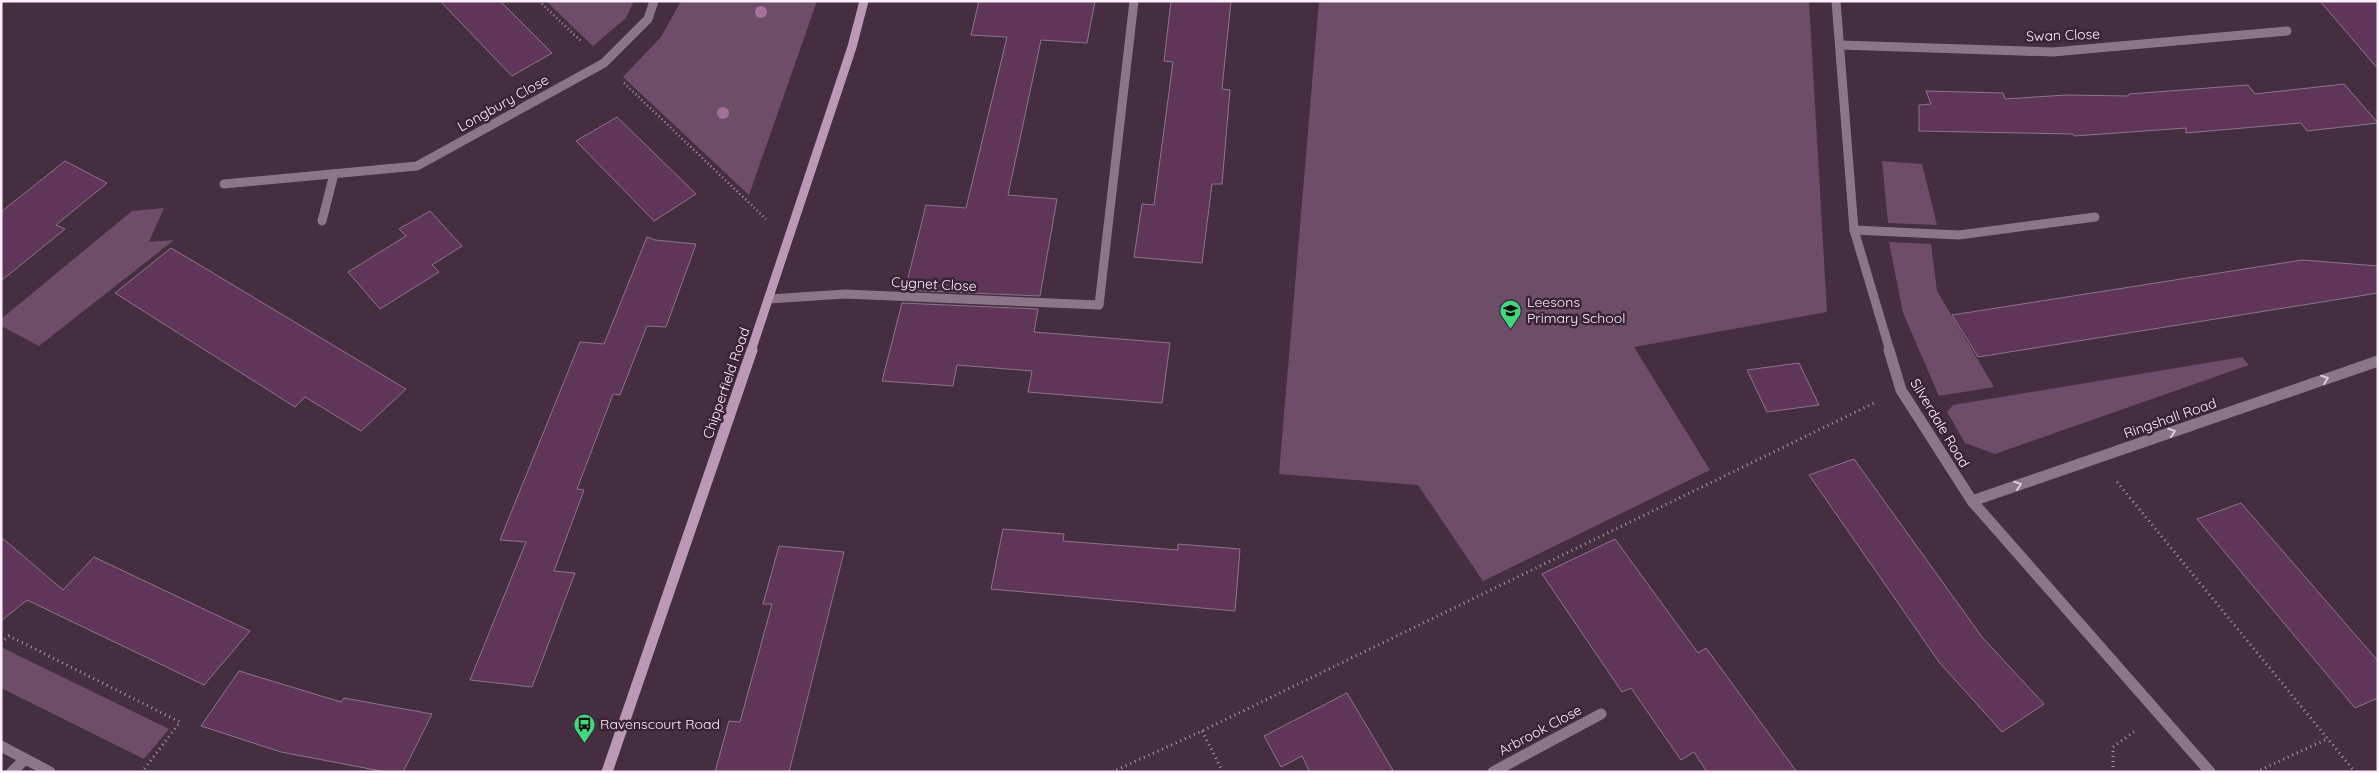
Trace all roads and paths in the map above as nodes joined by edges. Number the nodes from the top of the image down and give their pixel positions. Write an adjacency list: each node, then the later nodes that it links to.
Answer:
1 (539, 1): 8 (path)
2 (654, 1): 8 (street, Longbury Close)
3 (864, 1): 14 (street, Chipperfield Road)
4 (1134, 1): 15 (street, Cygnet Close)
5 (1836, 1): 7 (street, Silverdale Road)
6 (2287, 32): 7 (street, Swan Close)
7 (1840, 45): 13 (street, Silverdale Road)
8 (604, 63): 9 (street, Longbury Close); 14 (path)
9 (334, 174): 10 (street, Longbury Close); 12 (street)
10 (224, 184)
11 (2094, 217): 13 (street)
12 (322, 221)
13 (1854, 230): 17 (street, Silverdale Road)
14 (788, 240): 15 (street, Chipperfield Road)
15 (769, 299): 30 (street, Chipperfield Road)
16 (2378, 361): 18 (street, Ringshall Road, one-way to 16)
17 (1901, 390): 19 (street, Silverdale Road); 23 (path)
18 (2098, 458): 19 (street, Ringshall Road, one-way to 18); 24 (path)
19 (1972, 502): 21 (street, Silverdale Road)
20 (1, 643): 29 (path)
21 (2158, 713): 34 (path); 35 (street, Silverdale Road)
22 (1601, 714): 33 (street, Arbrook Close)
23 (1202, 731): 31 (path); 32 (path)
24 (2328, 738): 36 (path); 37 (path)
25 (1, 746): 26 (street)
26 (24, 760): 27 (street); 28 (street)
27 (12, 772)
28 (50, 772)
29 (142, 772)
30 (607, 772)
31 (1112, 772)
32 (1223, 772)
33 (1493, 772)
34 (2113, 772)
35 (2210, 772)
36 (2256, 772)
37 (2355, 772)

